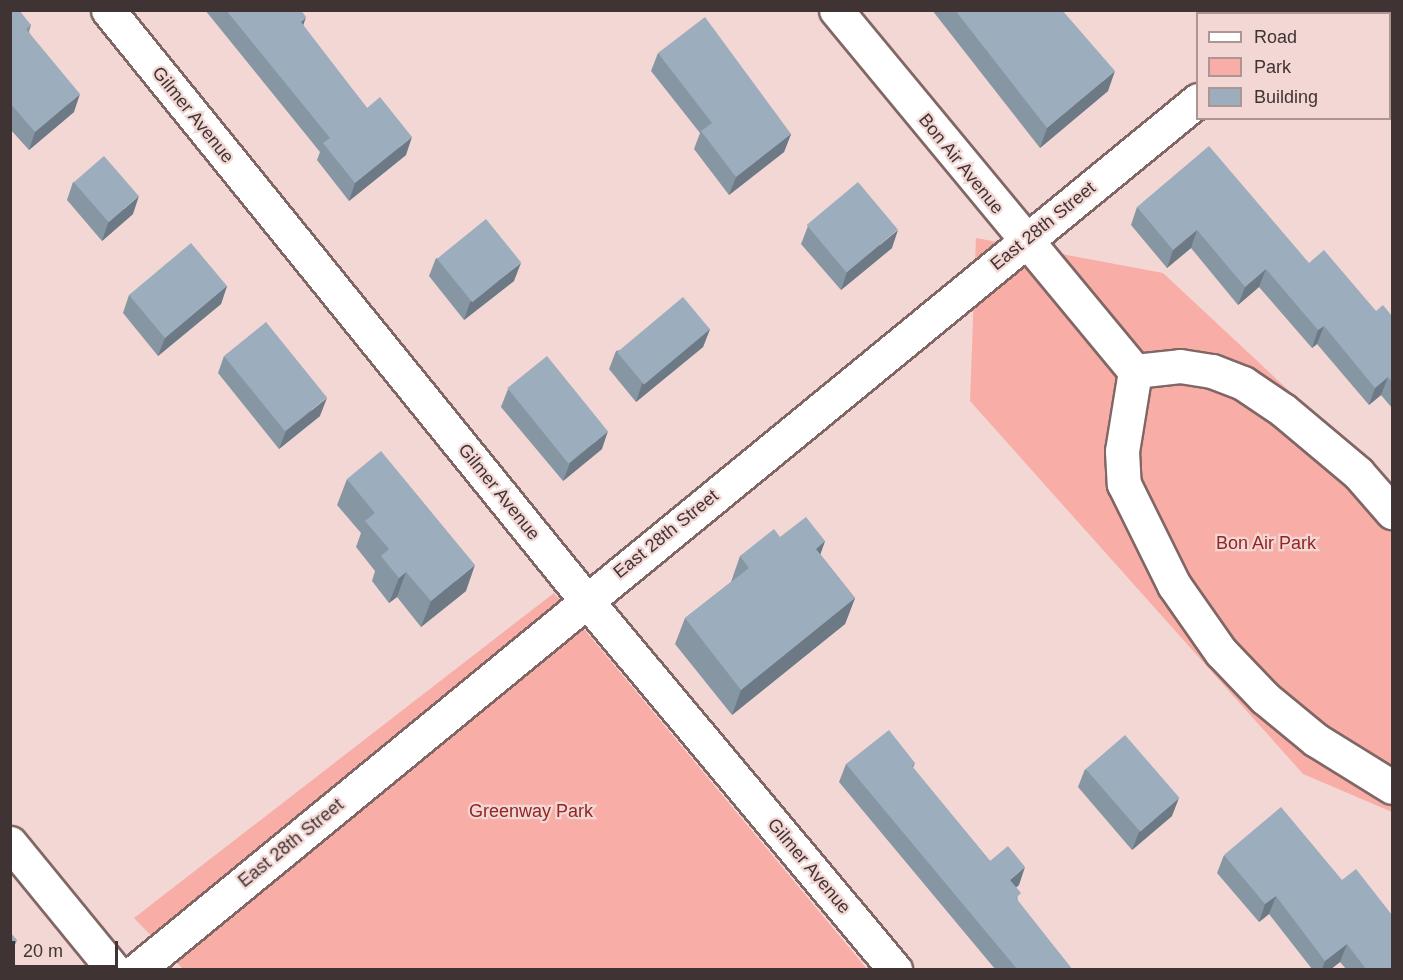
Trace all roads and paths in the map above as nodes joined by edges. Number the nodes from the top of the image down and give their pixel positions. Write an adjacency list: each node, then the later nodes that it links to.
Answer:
1 (108, 10): 7 (street, Gilmer Avenue)
2 (836, 10): 4 (street, Bon Air Avenue)
3 (1196, 101): 4 (street, East 28th Street)
4 (1024, 241): 5 (street, Bon Air Avenue); 7 (street, East 28th Street)
5 (1135, 371): 6 (street); 8 (street)
6 (1392, 513)
7 (586, 600): 11 (street, East 28th Street); 12 (street, Gilmer Avenue)
8 (1392, 787)
9 (10, 843): 10 (street)
10 (114, 969)
11 (137, 969)
12 (895, 969)

